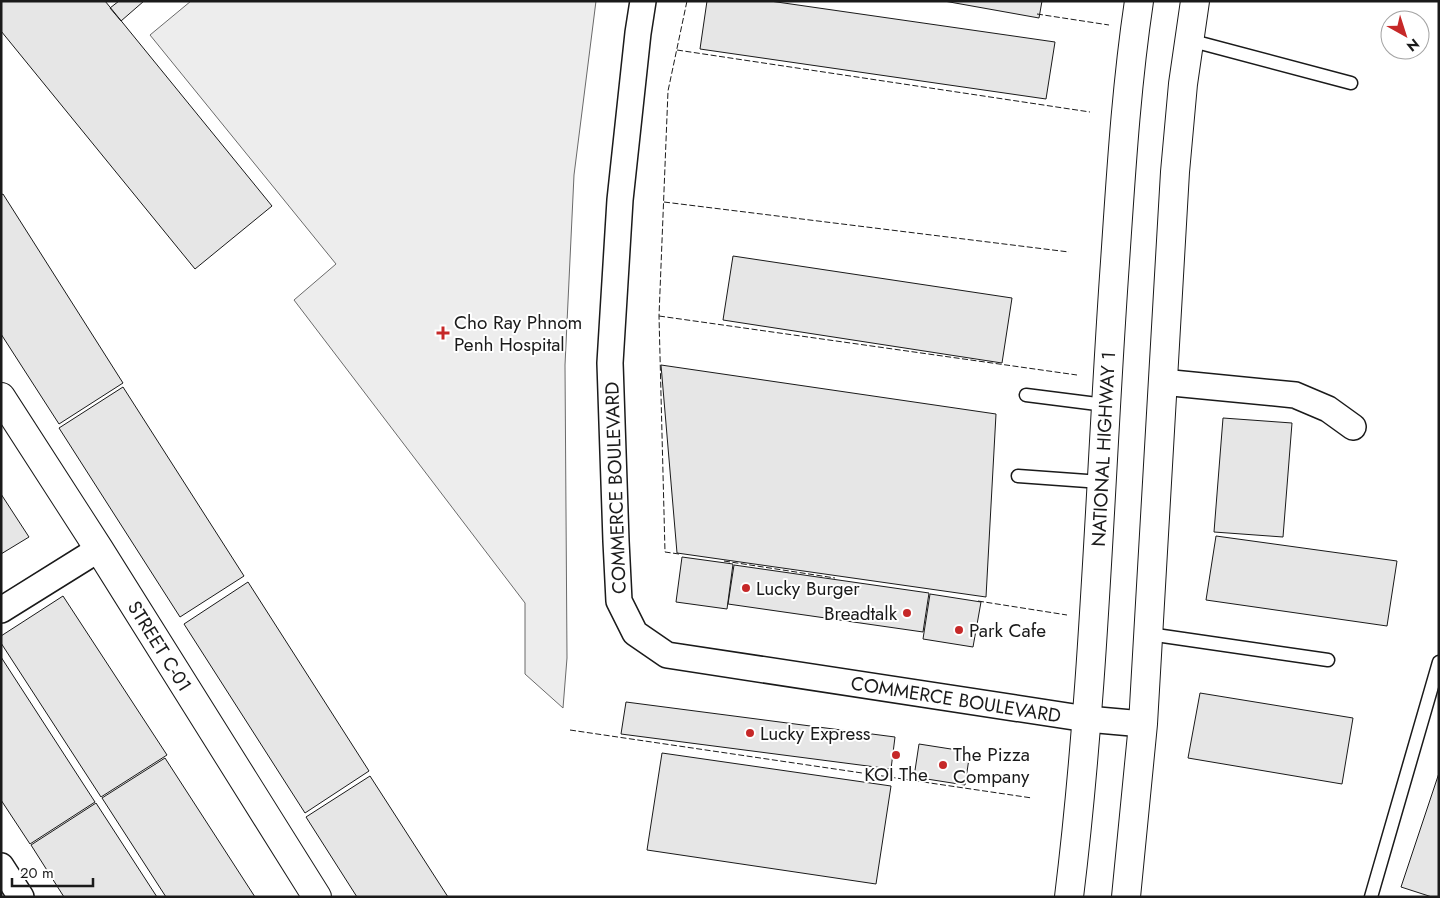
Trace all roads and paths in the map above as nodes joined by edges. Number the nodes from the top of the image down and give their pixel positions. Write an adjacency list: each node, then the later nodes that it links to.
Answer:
1 (643, 1): 18 (street, COMMERCE BOULEVARD)
2 (1139, 1): 9 (main road, NATIONAL HIGHWAY 1)
3 (1195, 1): 4 (main road)
4 (1189, 40): 5 (lane); 6 (main road)
5 (1351, 83)
6 (1162, 382): 10 (street); 15 (main road)
7 (1026, 395): 9 (lane)
8 (1, 397): 13 (main road, STREET C-01)
9 (1104, 405): 12 (main road, NATIONAL HIGHWAY 1)
10 (1353, 427)
11 (1018, 476): 12 (lane)
12 (1101, 482): 18 (main road, NATIONAL HIGHWAY 1)
13 (99, 548): 14 (street); 22 (main road, STREET C-01)
14 (1, 610)
15 (1149, 634): 16 (lane); 19 (main road)
16 (1328, 660)
17 (1439, 662): 25 (lane)
18 (1087, 719): 19 (street, COMMERCE BOULEVARD); 23 (main road, NATIONAL HIGHWAY 1)
19 (1143, 724): 24 (main road)
20 (1, 866): 21 (street)
21 (20, 897)
22 (317, 897)
23 (1069, 897)
24 (1126, 897)
25 (1371, 897)

